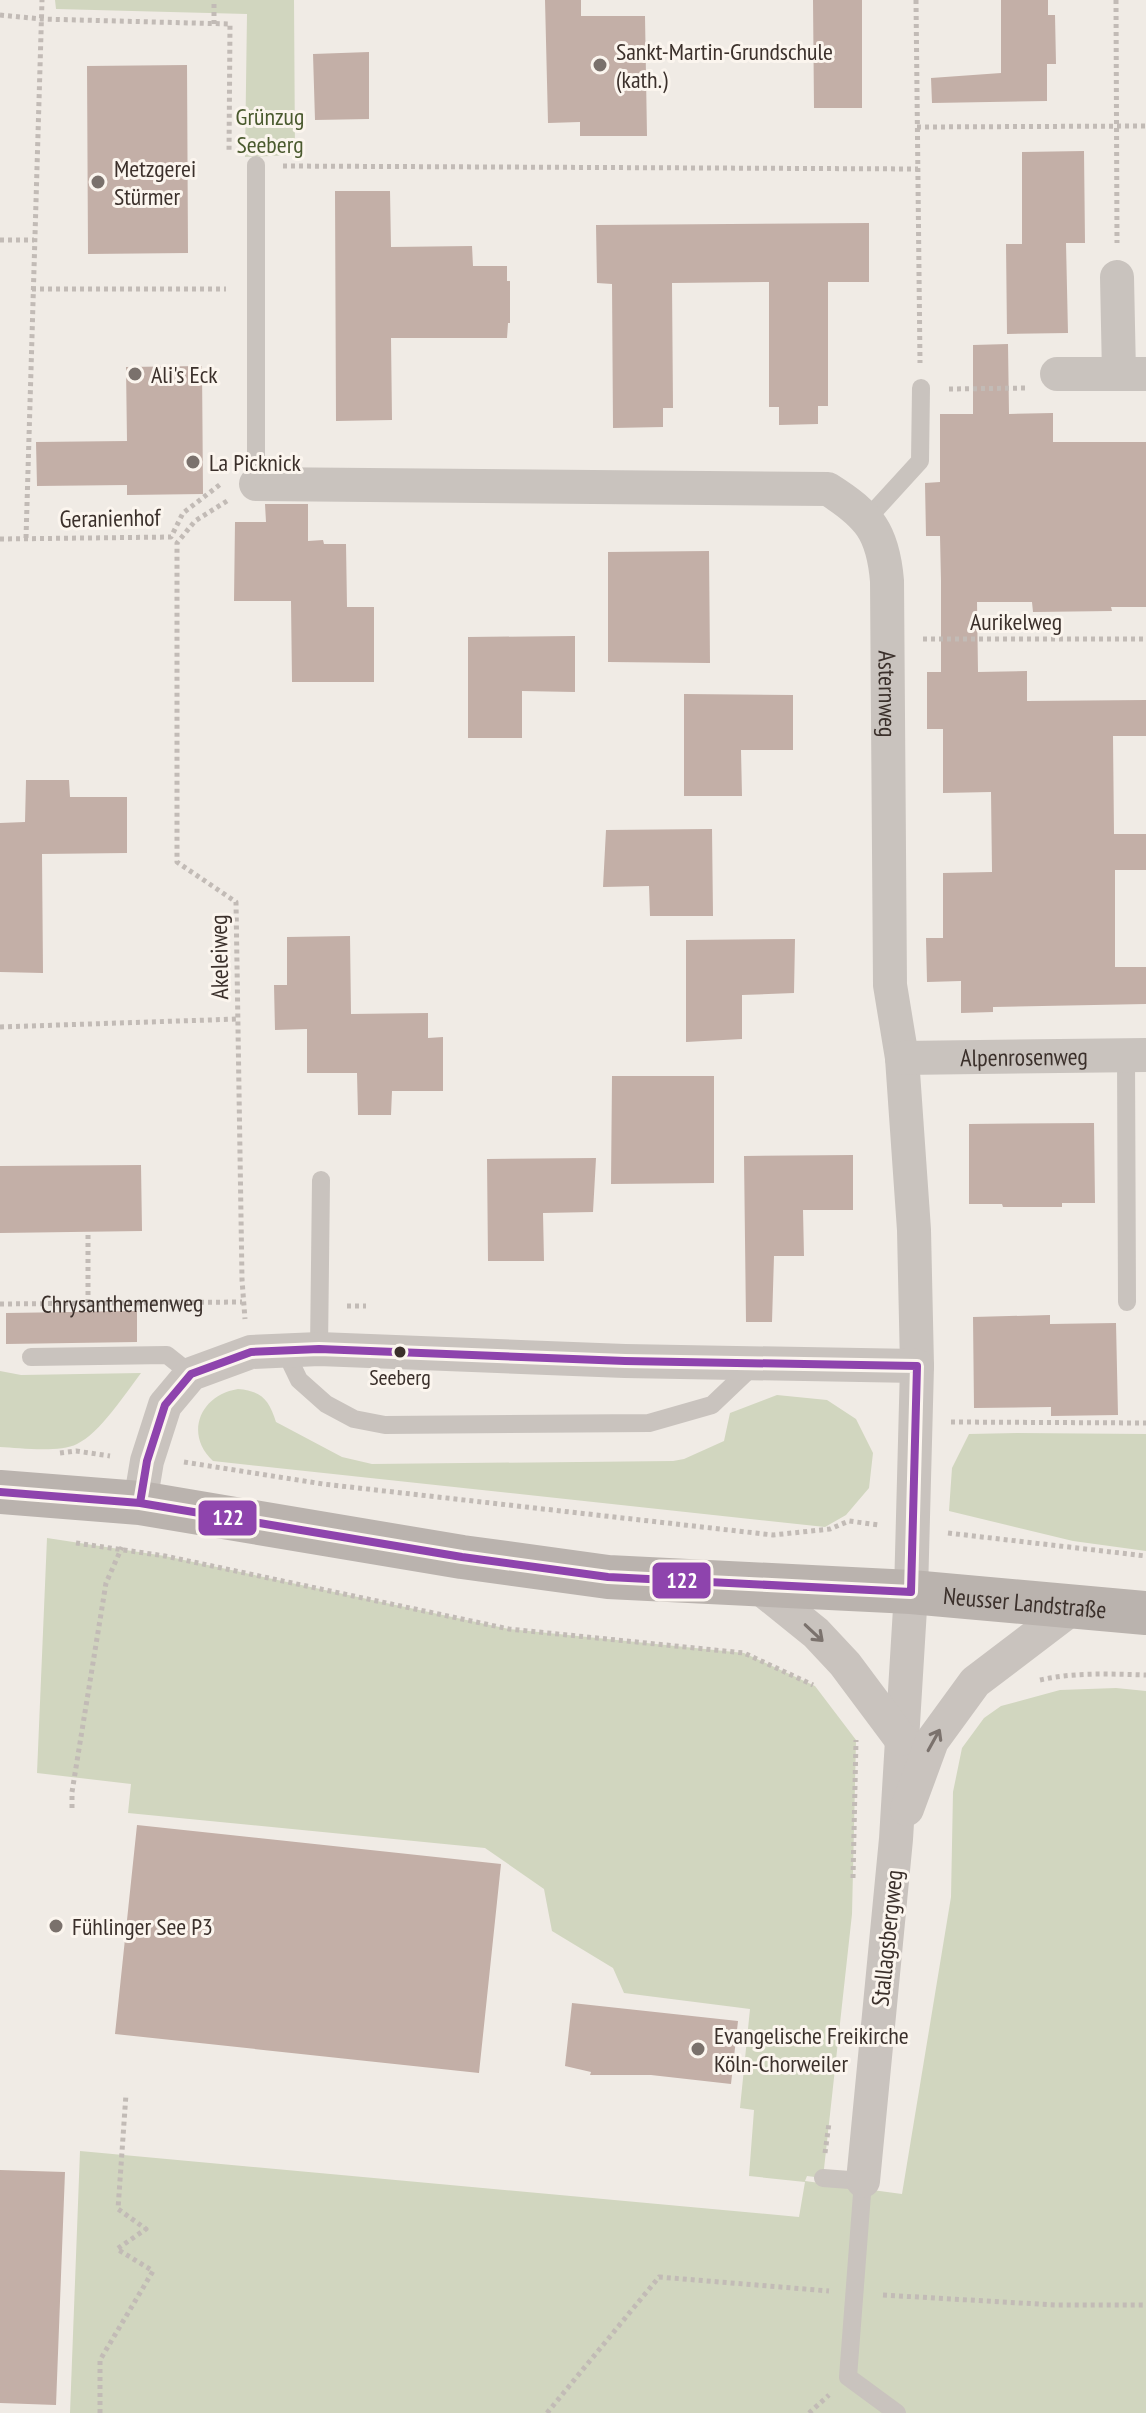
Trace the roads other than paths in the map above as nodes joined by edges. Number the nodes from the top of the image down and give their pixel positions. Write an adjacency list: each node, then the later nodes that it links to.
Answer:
1 (256, 165): 6 (lane)
2 (1117, 277): 4 (street)
3 (1057, 374): 4 (street)
4 (1132, 374)
5 (921, 388): 7 (lane)
6 (243, 481): 7 (street, Asternweg)
7 (867, 519): 9 (street, Asternweg)
8 (1136, 1055): 9 (street, Alpenrosenweg); 11 (lane)
9 (902, 1058): 16 (street, Asternweg)
10 (321, 1180): 12 (lane)
11 (1127, 1302)
12 (319, 1349): 13 (street); 15 (street)
13 (285, 1351): 15 (lane); 17 (street)
14 (31, 1357): 17 (lane)
15 (756, 1363): 16 (street)
16 (917, 1366): 21 (street, Asternweg)
17 (191, 1374): 18 (street)
18 (139, 1489): 19 (main road, Neusser Landstraße); 20 (main road, Neusser Landstraße)
19 (0, 1492)
20 (754, 1583): 21 (main road, Neusser Landstraße); 24 (street, one-way to 24)
21 (911, 1592): 22 (main road, Neusser Landstraße); 24 (street, Stallagsbergweg)
22 (1075, 1606): 23 (main road, Neusser Landstraße); 25 (street, Stallagsbergweg, one-way to 22)
23 (1146, 1613)
24 (901, 1739): 25 (street, Stallagsbergweg)
25 (896, 1839): 27 (street, Stallagsbergweg)
26 (823, 2178): 27 (lane)
27 (863, 2181): 28 (lane, Stallagsbergweg)
28 (897, 2413)

